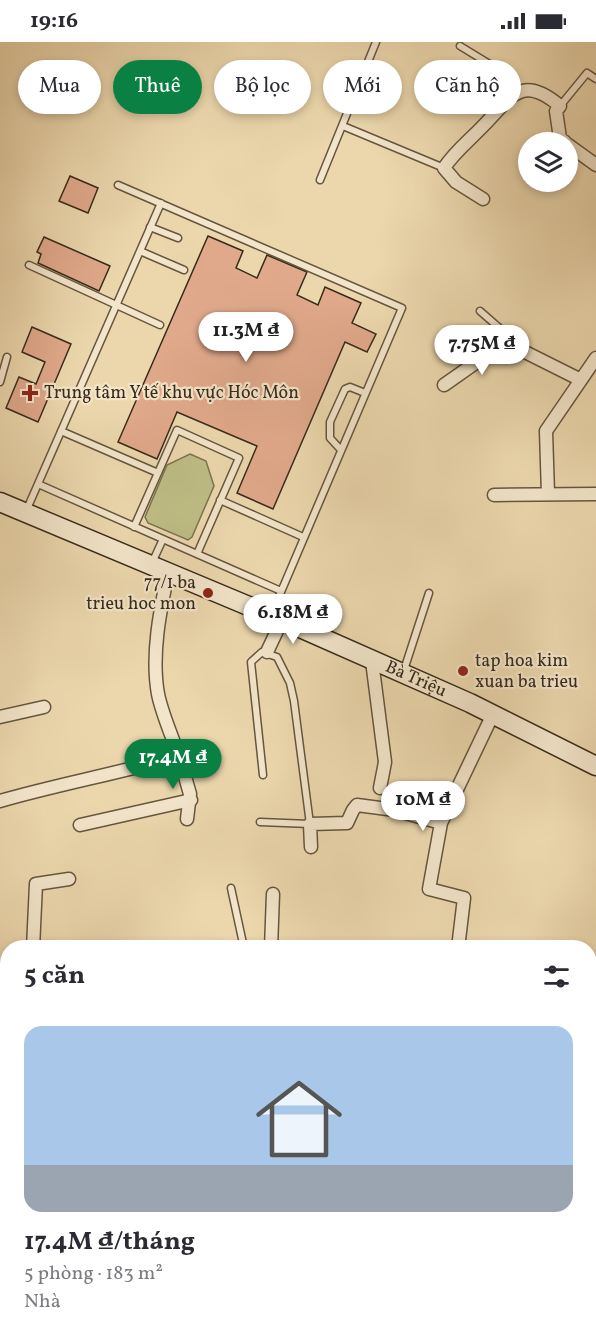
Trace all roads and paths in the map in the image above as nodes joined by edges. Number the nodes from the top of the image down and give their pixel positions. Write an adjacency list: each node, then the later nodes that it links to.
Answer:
1 (376, 42): 8 (lane)
2 (460, 46): 3 (lane)
3 (483, 60)
4 (596, 79): 6 (lane)
5 (521, 92): 6 (street)
6 (560, 106): 9 (street)
7 (493, 114): 12 (street)
8 (343, 126): 12 (lane); 13 (lane)
9 (559, 132)
10 (578, 152): 11 (street)
11 (596, 165)
12 (444, 168): 15 (street)
13 (320, 180)
14 (118, 185): 16 (lane)
15 (483, 199)
16 (161, 202): 17 (lane); 31 (lane)
17 (150, 226): 18 (lane); 19 (lane)
18 (178, 238)
19 (140, 251): 21 (lane); 22 (lane)
20 (28, 266): 22 (lane)
21 (184, 270)
22 (116, 305): 24 (lane); 32 (lane)
23 (480, 311): 25 (lane)
24 (160, 325)
25 (511, 338): 28 (street); 30 (street)
26 (7, 357): 29 (lane)
27 (596, 358): 28 (street)
28 (581, 380): 36 (street)
29 (0, 382)
30 (444, 385)
31 (365, 393): 33 (lane); 33 (lane)
32 (61, 431): 34 (lane); 35 (lane)
33 (341, 450): 43 (lane)
34 (158, 473): 39 (lane); 42 (lane)
35 (38, 484): 41 (lane); 42 (lane)
36 (548, 494): 37 (street); 38 (street)
37 (596, 494)
38 (494, 495)
39 (220, 500): 43 (lane); 45 (lane)
40 (0, 502): 41 (street, Bà Triệu)
41 (25, 513): 46 (street, Bà Triệu)
42 (134, 526): 44 (lane)
43 (303, 537): 48 (lane)
44 (163, 539): 45 (lane); 46 (lane)
45 (197, 554): 48 (lane)
46 (151, 566): 47 (street, Bà Triệu)
47 (168, 573): 50 (street, Bà Triệu); 57 (street)
48 (281, 591): 50 (lane)
49 (429, 593): 53 (lane)
50 (277, 618): 51 (street); 52 (street, Bà Triệu)
51 (267, 652): 59 (lane); 66 (lane)
52 (372, 661): 53 (street, Bà Triệu); 60 (street)
53 (402, 674): 55 (street, Bà Triệu)
54 (44, 706): 56 (street)
55 (493, 714): 58 (street, Bà Triệu); 65 (street)
56 (0, 717)
57 (179, 756): 61 (street); 62 (street)
58 (594, 761)
59 (263, 775)
60 (380, 788)
61 (191, 800): 63 (street); 67 (street)
62 (0, 801)
63 (187, 819)
64 (260, 822): 66 (lane)
65 (441, 823): 66 (street); 75 (street)
66 (310, 824): 68 (street)
67 (80, 825)
68 (311, 847)
69 (69, 879): 72 (street)
70 (231, 888): 73 (lane)
71 (273, 894): 74 (street)
72 (33, 940)
73 (242, 940)
74 (271, 940)
75 (459, 940)

